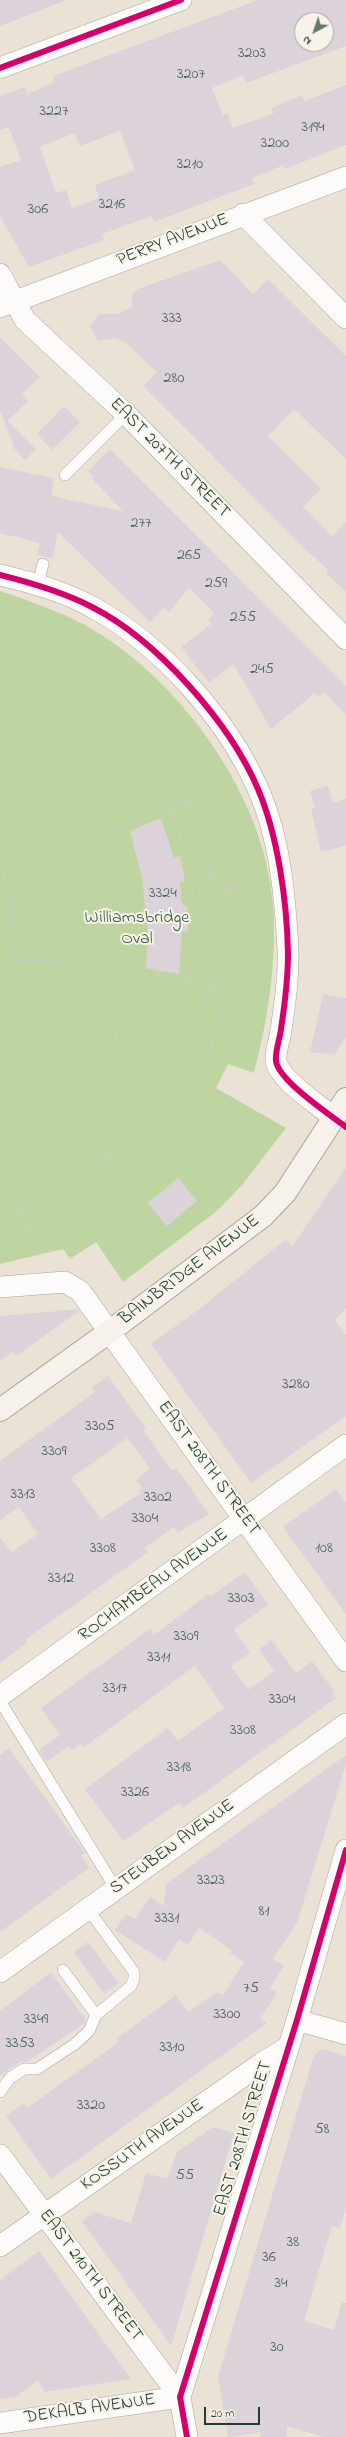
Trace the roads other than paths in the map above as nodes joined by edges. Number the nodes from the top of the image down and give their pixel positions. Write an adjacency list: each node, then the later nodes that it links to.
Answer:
1 (181, 0): 2 (street)
2 (0, 68)
3 (346, 177): 4 (street, PERRY AVENUE)
4 (243, 214): 6 (street, PERRY AVENUE); 7 (street)
5 (0, 274): 6 (street, EAST 207TH STREET)
6 (8, 304): 8 (street, EAST 207TH STREET)
7 (346, 318)
8 (126, 414): 9 (lane); 13 (street, EAST 207TH STREET)
9 (65, 475)
10 (43, 564): 12 (lane)
11 (0, 575): 12 (street)
12 (38, 584): 15 (street)
13 (346, 639)
14 (346, 1099): 15 (main road, BAINBRIDGE AVENUE)
15 (340, 1122): 17 (main road, BAINBRIDGE AVENUE)
16 (0, 1287): 17 (street, EAST 208TH STREET)
17 (109, 1332): 18 (main road, BAINBRIDGE AVENUE); 20 (street, EAST 208TH STREET)
18 (0, 1410)
19 (346, 1445): 20 (street, ROCHAMBEAU AVENUE)
20 (244, 1521): 21 (street, EAST 208TH STREET); 22 (street, ROCHAMBEAU AVENUE)
21 (346, 1661)
22 (0, 1696)
23 (0, 1701): 26 (lane)
24 (346, 1724): 26 (street, STEUBEN AVENUE)
25 (346, 1850): 31 (street, EAST 208TH STREET)
26 (116, 1889): 27 (street, STEUBEN AVENUE)
27 (88, 1909): 29 (street, STEUBEN AVENUE); 30 (lane)
28 (63, 1970): 30 (lane)
29 (0, 1972)
30 (96, 2015): 34 (lane)
31 (297, 2020): 32 (street); 33 (street, EAST 208TH STREET)
32 (346, 2034)
33 (288, 2047): 36 (street, KOSSUTH AVENUE); 38 (street, EAST 208TH STREET)
34 (0, 2092)
35 (0, 2155): 36 (street, EAST 210TH STREET)
36 (44, 2216): 37 (street, KOSSUTH AVENUE); 38 (street, EAST 210TH STREET)
37 (0, 2246)
38 (180, 2397): 39 (street, DEKALB AVENUE); 40 (street, EAST 208TH STREET)
39 (0, 2423)
40 (187, 2437)

